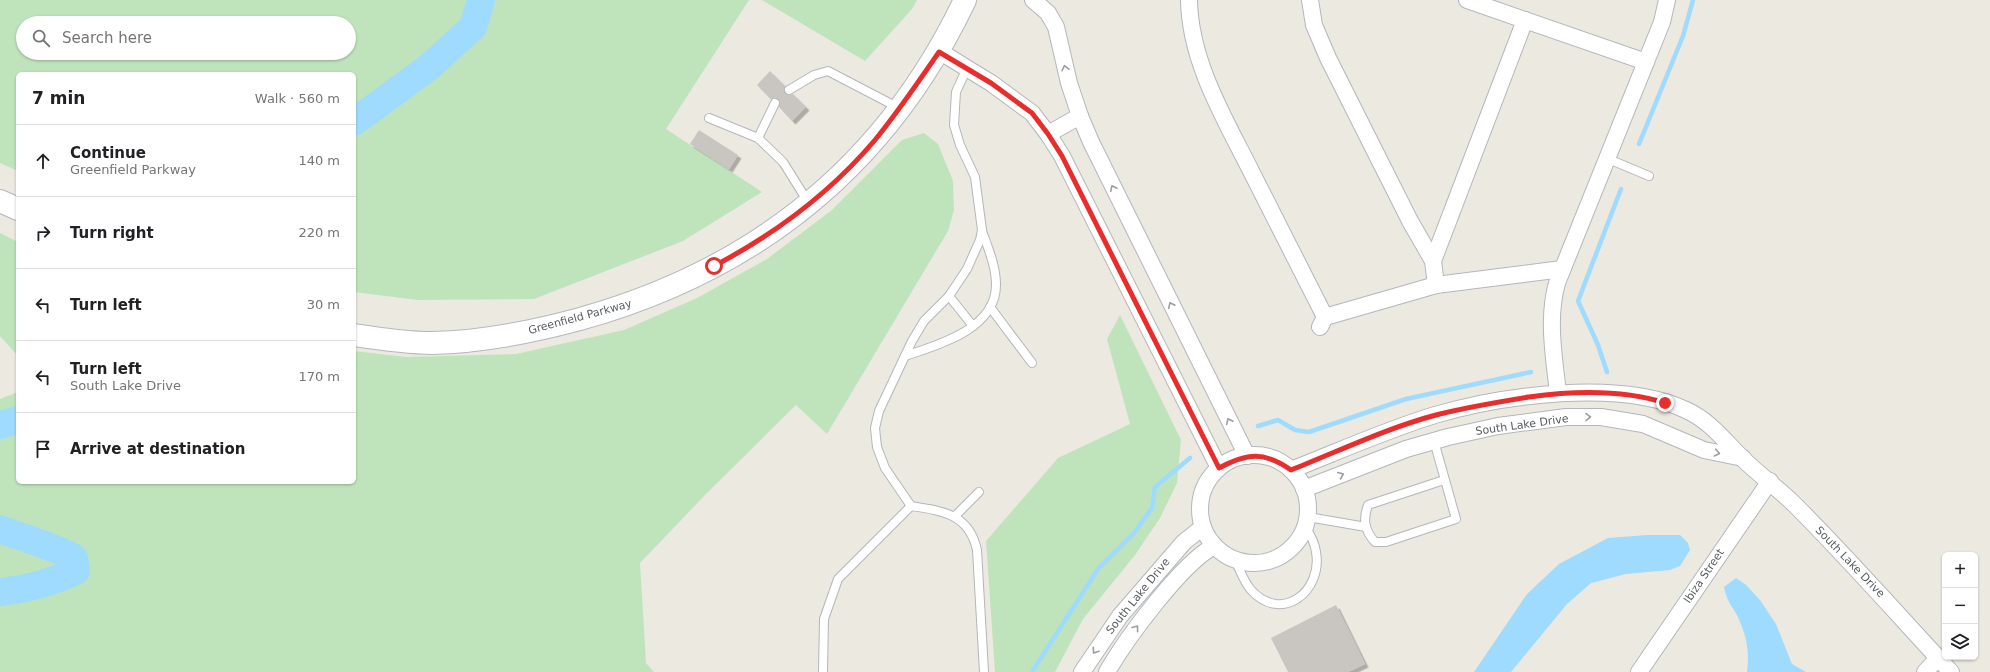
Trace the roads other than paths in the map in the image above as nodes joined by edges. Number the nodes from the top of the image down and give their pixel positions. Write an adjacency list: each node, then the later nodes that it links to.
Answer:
1 (965, 0): 8 (main road, Greenfield Parkway)
2 (1032, 0): 14 (street, one-way to 2)
3 (1189, 0): 26 (street)
4 (1310, 0): 24 (street)
5 (1467, 0): 7 (street)
6 (1667, 0): 9 (street)
7 (1525, 20): 9 (street); 24 (street)
8 (939, 52): 10 (street); 13 (main road, Greenfield Parkway)
9 (1646, 62): 18 (street)
10 (967, 68): 16 (street); 23 (lane)
11 (789, 90): 13 (lane)
12 (775, 103): 17 (lane)
13 (899, 108): 21 (main road, Greenfield Parkway)
14 (1080, 116): 16 (street); 35 (street, one-way to 14)
15 (709, 118): 17 (lane)
16 (1048, 134): 37 (street)
17 (758, 138): 21 (lane)
18 (1606, 158): 19 (lane); 25 (street)
19 (1649, 176)
20 (0, 201): 22 (main road)
21 (810, 204): 30 (main road, Greenfield Parkway)
22 (16, 208)
23 (982, 230): 27 (lane); 28 (lane)
24 (1432, 261): 26 (street)
25 (1562, 269): 26 (street); 33 (street)
26 (1436, 285)
27 (949, 296): 29 (lane); 31 (lane)
28 (990, 307): 29 (lane); 32 (lane)
29 (973, 326): 31 (lane)
30 (356, 335)
31 (905, 356): 43 (lane)
32 (1032, 363)
33 (1558, 393): 36 (street, South Lake Drive); 38 (street, South Lake Drive)
34 (1434, 441): 36 (street, South Lake Drive, one-way to 36); 39 (lane); 41 (street, South Lake Drive, one-way to 34)
35 (1246, 456): 37 (street); 38 (street)
36 (1743, 458): 40 (street, South Lake Drive)
37 (1219, 468): 46 (street)
38 (1291, 470): 41 (street)
39 (1444, 480): 47 (lane); 47 (lane)
40 (1770, 481): 50 (street, South Lake Drive); 55 (street, Ibiza Street)
41 (1304, 489): 45 (street)
42 (979, 492): 44 (lane)
43 (911, 506): 44 (lane); 51 (lane)
44 (955, 516): 52 (lane)
45 (1306, 522): 47 (lane); 49 (street); 49 (lane)
46 (1203, 527): 48 (street); 53 (street, South Lake Drive, one-way to 53)
47 (1366, 527)
48 (1214, 546): 49 (street); 54 (street, South Lake Drive, one-way to 48)
49 (1235, 560)
50 (1938, 658): 56 (street); 57 (street, South Lake Drive)
51 (823, 672)
52 (984, 672)
53 (1082, 672)
54 (1107, 672)
55 (1639, 672)
56 (1925, 672)
57 (1950, 672)

